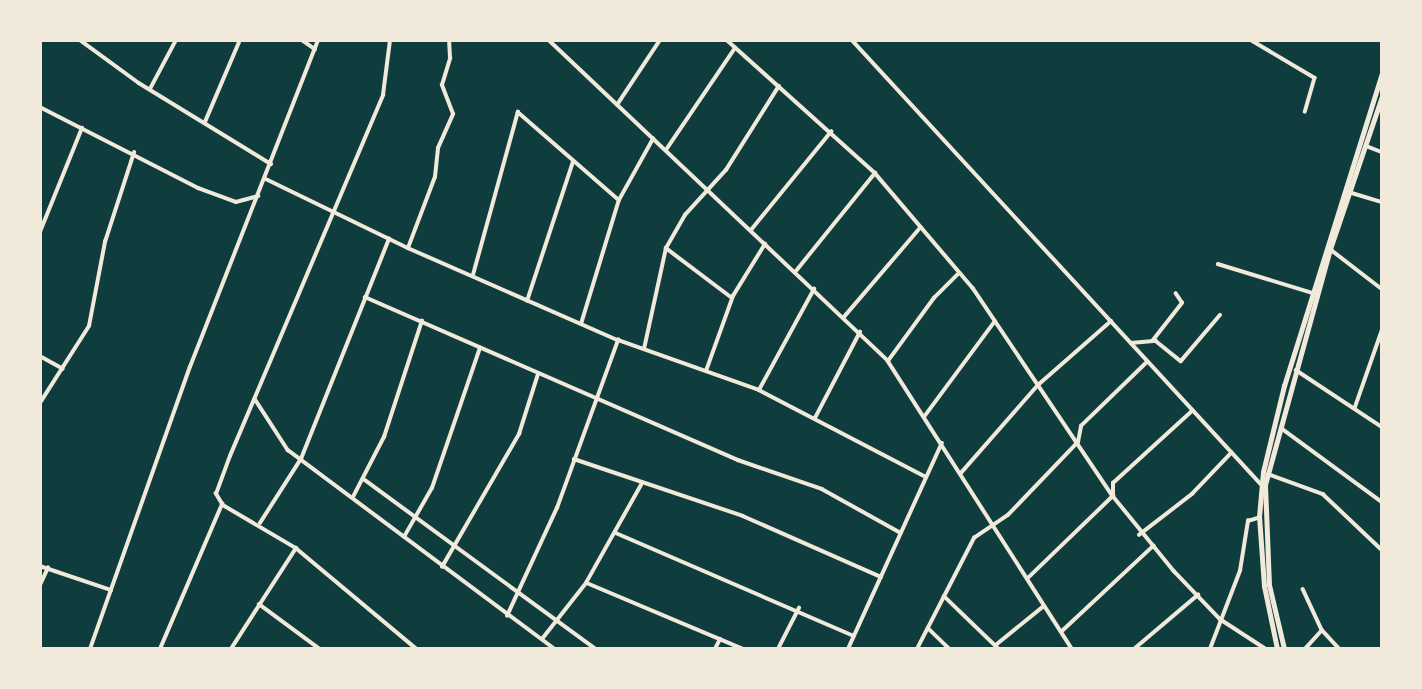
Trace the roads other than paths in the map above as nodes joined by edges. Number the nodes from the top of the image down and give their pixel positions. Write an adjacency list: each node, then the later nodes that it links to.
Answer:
1 (80, 40): 14 (street)
2 (92, 40): 14 (street)
3 (176, 40): 19 (street)
4 (240, 40): 24 (street)
5 (302, 40): 16 (street)
6 (318, 40): 16 (street)
7 (390, 40): 41 (street)
8 (449, 40): 47 (street)
9 (549, 40): 21 (street)
10 (660, 40): 21 (street)
11 (727, 40): 15 (street)
12 (852, 40): 65 (street)
13 (1251, 40): 23 (street)
14 (89, 46): 19 (street)
15 (735, 47): 18 (street); 29 (street)
16 (315, 49): 33 (street)
17 (1382, 73): 56 (main road)
18 (779, 86): 26 (street); 36 (street)
19 (149, 89): 24 (street)
20 (1382, 96): 28 (main road)
21 (617, 105): 27 (street)
22 (40, 107): 25 (street)
23 (1305, 111)
24 (205, 123): 33 (street)
25 (82, 128): 31 (street); 44 (street)
26 (831, 132): 34 (street); 43 (street)
27 (653, 139): 29 (street); 39 (street)
28 (1366, 146): 30 (street); 37 (main road)
29 (666, 150): 36 (street)
30 (1382, 152)
31 (134, 153): 38 (street); 77 (street)
32 (573, 162): 39 (street); 53 (street); 60 (street)
33 (271, 164): 35 (street)
34 (875, 173): 42 (street); 51 (street)
35 (266, 179): 38 (street); 41 (street)
36 (707, 189): 43 (street); 48 (street)
37 (1352, 193): 40 (street); 49 (main road)
38 (260, 195): 127 (street)
39 (619, 200): 66 (street)
40 (1382, 202)
41 (336, 214): 45 (street); 84 (street)
42 (921, 226): 52 (street); 62 (street)
43 (751, 230): 46 (street)
44 (40, 232)
45 (389, 239): 47 (street); 58 (street)
46 (765, 244): 51 (street); 59 (street)
47 (408, 248): 53 (street)
48 (666, 248): 59 (street); 73 (street)
49 (1330, 249): 55 (street); 78 (main road)
50 (1218, 264): 56 (street)
51 (796, 271): 54 (street)
52 (960, 273): 64 (street); 75 (street)
53 (472, 276): 60 (street)
54 (814, 289): 62 (street); 82 (street)
55 (1382, 289)
56 (1314, 293): 101 (main road)
57 (1176, 294): 70 (street)
58 (365, 297): 63 (street); 95 (street)
59 (732, 297): 79 (street)
60 (527, 301): 66 (street)
61 (1220, 315): 70 (street)
62 (844, 317): 68 (street)
63 (422, 321): 72 (street); 100 (street)
64 (995, 321): 81 (street); 88 (street)
65 (1111, 321): 71 (street); 81 (street)
66 (581, 324): 69 (street)
67 (1382, 330): 86 (street)
68 (860, 332): 75 (street); 89 (street)
69 (618, 340): 73 (street); 83 (street)
70 (1153, 340): 71 (street)
71 (1131, 344): 76 (street)
72 (480, 348): 80 (street); 108 (street)
73 (644, 349): 79 (street)
74 (40, 356): 77 (street)
75 (888, 361): 88 (street)
76 (1147, 362): 87 (street); 92 (street)
77 (63, 369): 85 (street)
78 (1296, 369): 86 (street); 90 (main road)
79 (706, 371): 82 (street)
80 (538, 374): 83 (street); 117 (street)
81 (1038, 385): 92 (street); 97 (street)
82 (759, 390): 89 (street)
83 (595, 394): 96 (street); 112 (street)
84 (255, 399): 95 (street); 106 (street)
85 (40, 403)
86 (1354, 408): 91 (street)
87 (1192, 411): 94 (street); 103 (street)
88 (924, 417): 93 (street)
89 (815, 418): 99 (street)
90 (1279, 426): 98 (main road); 105 (street)
91 (1382, 428)
92 (1078, 442): 103 (street); 109 (street)
93 (942, 443): 97 (street); 99 (street)
94 (1231, 453): 101 (street); 113 (street)
95 (301, 459): 104 (street); 110 (street)
96 (574, 459): 102 (street); 128 (street)
97 (961, 473): 109 (street)
98 (1268, 474): 118 (street); 162 (main road)
99 (926, 477): 112 (street)
100 (365, 480): 104 (street); 108 (street)
101 (1261, 484): 107 (main road)
102 (641, 485): 111 (street); 122 (street)
103 (1113, 496): 115 (street); 123 (street)
104 (353, 497): 114 (street)
105 (1382, 502)
106 (222, 504): 110 (street); 145 (street)
107 (1259, 517): 135 (street); 161 (main road)
108 (418, 520): 114 (street); 117 (street)
109 (993, 522): 123 (street); 130 (street)
110 (260, 523): 116 (street)
111 (616, 533): 124 (street); 133 (street)
112 (901, 533): 122 (street)
113 (1139, 535)
114 (404, 537): 120 (street)
115 (1154, 546): 129 (street); 138 (street)
116 (296, 548): 131 (street); 148 (street)
117 (456, 548): 120 (street); 128 (street)
118 (1382, 550)
119 (40, 566): 121 (street)
120 (442, 567): 134 (street)
121 (48, 568): 125 (street); 127 (street)
122 (881, 577): 140 (street)
123 (1029, 577): 132 (street)
124 (586, 583): 136 (street); 142 (street)
125 (40, 585)
126 (1303, 589): 139 (street)
127 (111, 590): 144 (street)
128 (518, 593): 134 (street); 136 (street)
129 (1198, 595): 135 (street); 158 (street)
130 (944, 596): 137 (street); 143 (street)
131 (259, 604): 146 (street); 147 (street)
132 (1045, 605): 138 (street); 143 (street)
133 (799, 608): 140 (street); 153 (street)
134 (507, 616): 141 (street)
135 (1220, 619): 159 (street); 160 (street)
136 (556, 621): 141 (street); 150 (street)
137 (928, 628): 155 (street); 156 (street)
138 (1062, 631): 157 (street)
139 (1322, 631): 163 (street); 164 (street)
140 (854, 636): 154 (street)
141 (542, 639): 149 (street)
142 (720, 639): 151 (street); 152 (street)
143 (998, 646)
144 (90, 649)
145 (159, 649)
146 (231, 649)
147 (320, 649)
148 (417, 649)
149 (555, 649)
150 (596, 649)
151 (715, 649)
152 (743, 649)
153 (778, 649)
154 (848, 649)
155 (917, 649)
156 (950, 649)
157 (1072, 649)
158 (1134, 649)
159 (1210, 649)
160 (1266, 649)
161 (1277, 649)
162 (1284, 649)
163 (1305, 649)
164 (1340, 649)

